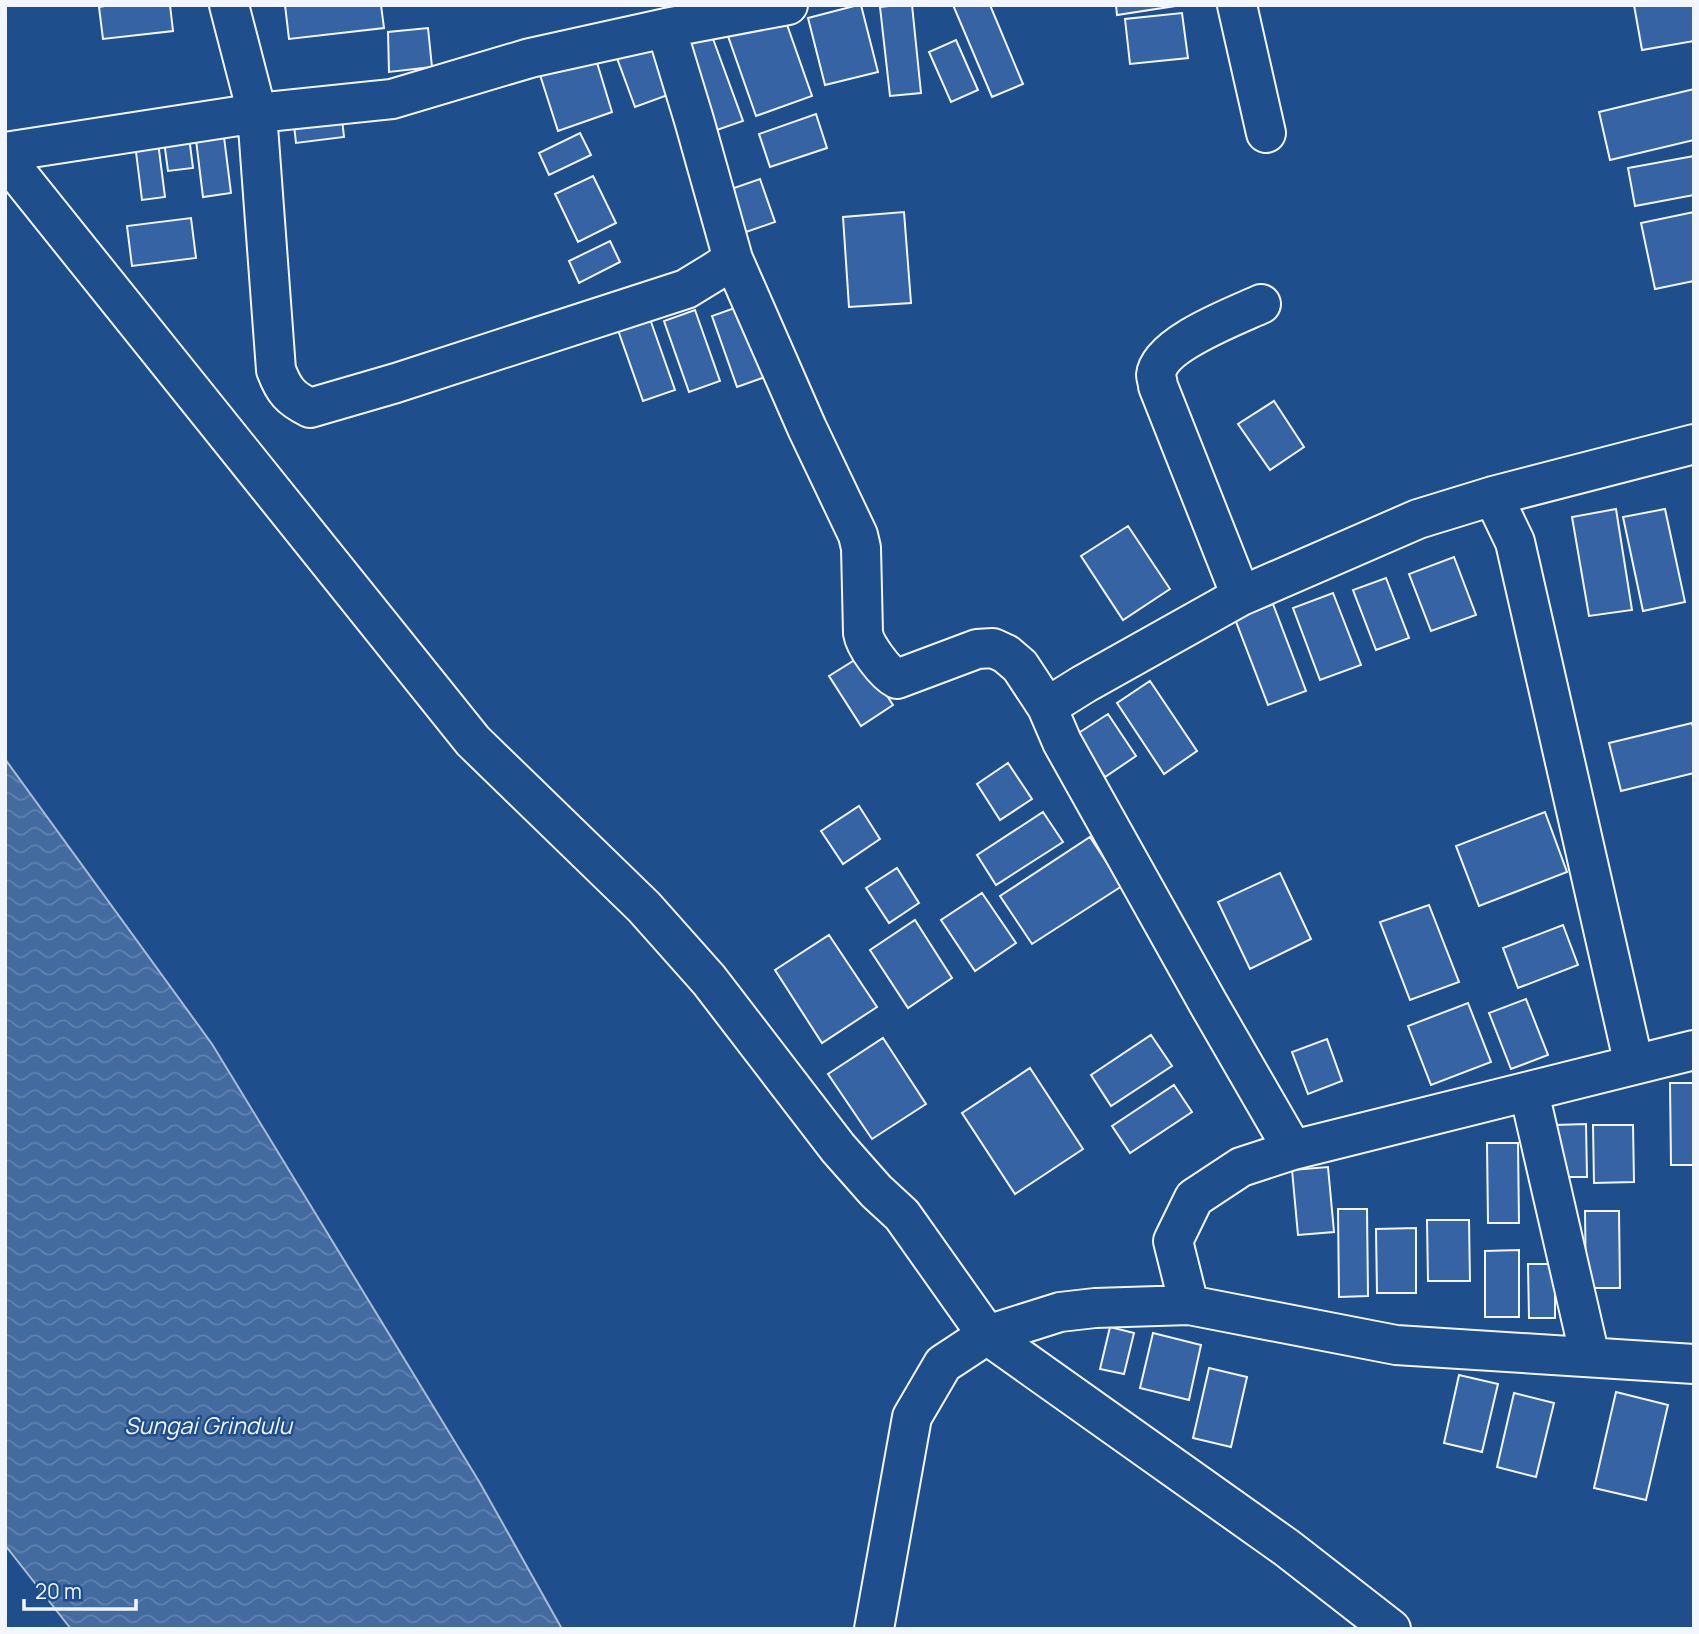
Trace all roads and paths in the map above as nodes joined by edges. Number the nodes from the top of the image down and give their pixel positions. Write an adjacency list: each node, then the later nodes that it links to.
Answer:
1 (229, 5): 5 (street)
2 (788, 5): 4 (street)
3 (1237, 5): 6 (street)
4 (666, 28): 5 (street); 9 (street)
5 (257, 113): 7 (street); 9 (street)
6 (1266, 133)
7 (5, 152)
8 (5, 158): 20 (street)
9 (733, 259): 14 (street)
10 (1261, 304): 13 (street)
11 (1694, 444): 12 (street)
12 (1493, 496): 13 (street); 16 (street)
13 (1241, 596): 14 (street)
14 (1047, 707): 18 (street)
15 (1694, 1050): 16 (street)
16 (1634, 1066): 17 (street)
17 (1529, 1092): 18 (street); 21 (street)
18 (1293, 1150): 19 (street)
19 (1189, 1305): 20 (street); 21 (street)
20 (987, 1335): 23 (street); 24 (street)
21 (1590, 1357): 22 (street)
22 (1694, 1364)
23 (873, 1629)
24 (1391, 1629)

